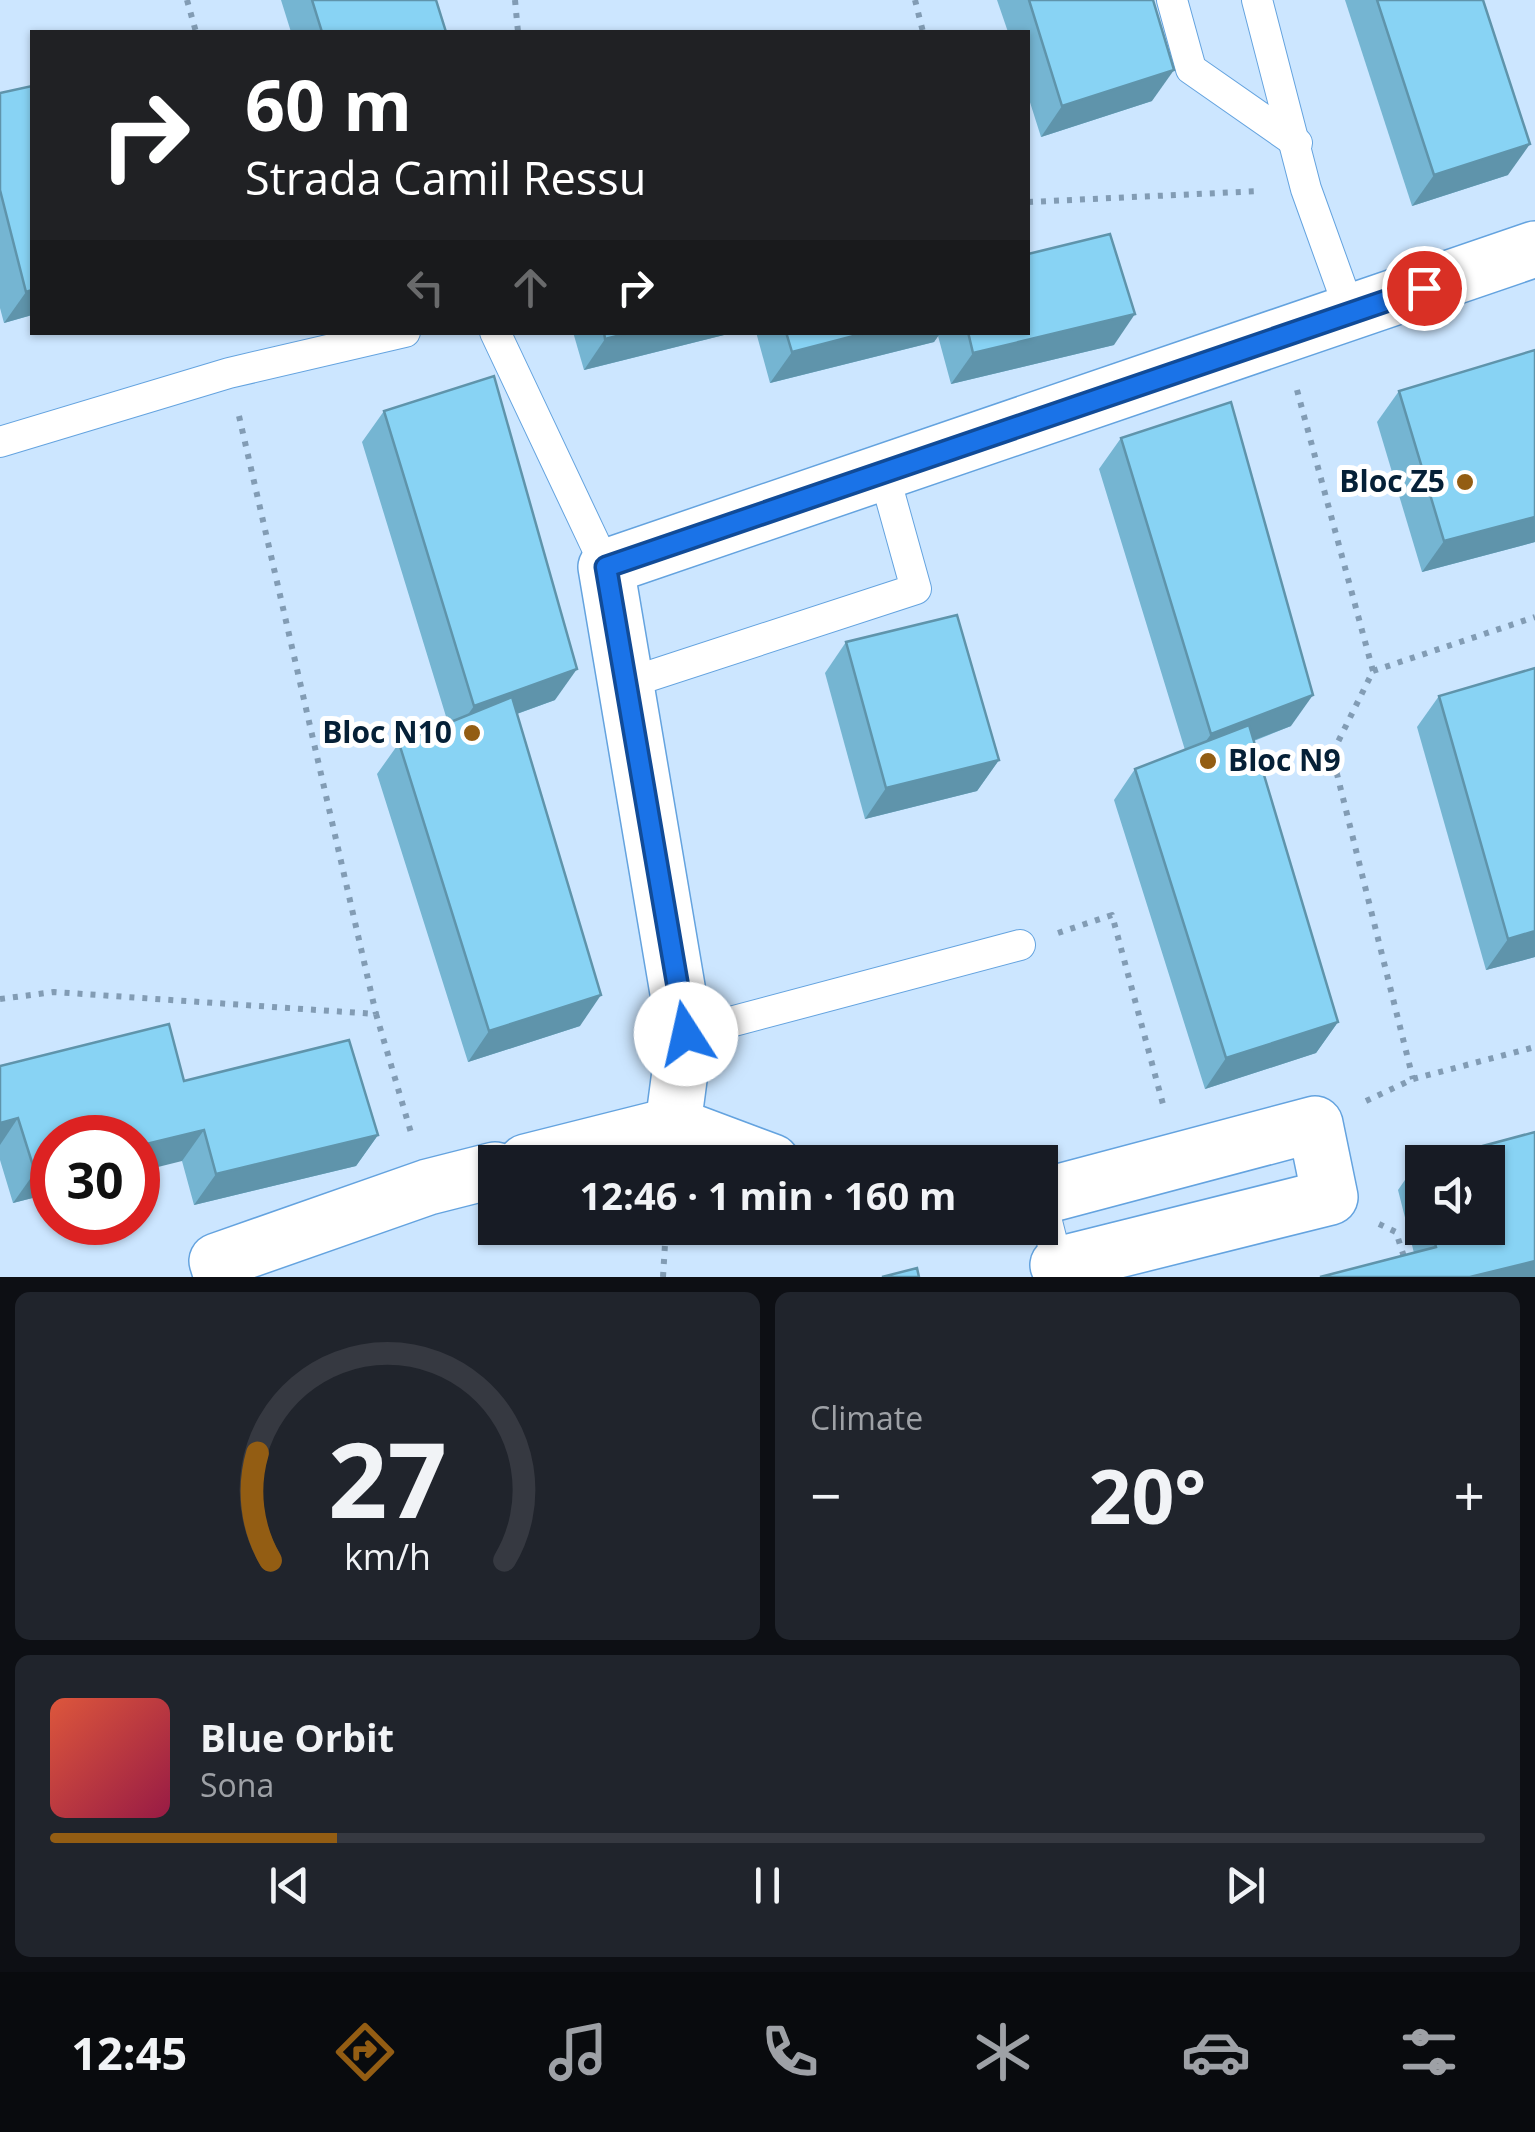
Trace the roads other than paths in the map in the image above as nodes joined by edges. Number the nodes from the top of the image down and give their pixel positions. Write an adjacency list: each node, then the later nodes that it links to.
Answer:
1 (1172, 0): 3 (lane)
2 (1257, 0): 3 (lane)
3 (1297, 144): 5 (lane)
4 (1535, 249): 5 (street)
5 (1351, 314): 9 (street)
6 (392, 335): 8 (lane)
7 (496, 335): 10 (lane)
8 (0, 442)
9 (884, 474): 10 (street); 11 (lane)
10 (606, 567): 11 (street)
11 (624, 684): 13 (street)
12 (1020, 945): 13 (lane)
13 (686, 1034): 14 (street)
14 (673, 1126): 15 (street); 16 (street)
15 (595, 1145)
16 (725, 1145)
17 (478, 1175): 21 (street)
18 (1058, 1193): 20 (street)
19 (1052, 1245): 20 (lane)
20 (1059, 1271)
21 (222, 1277)

